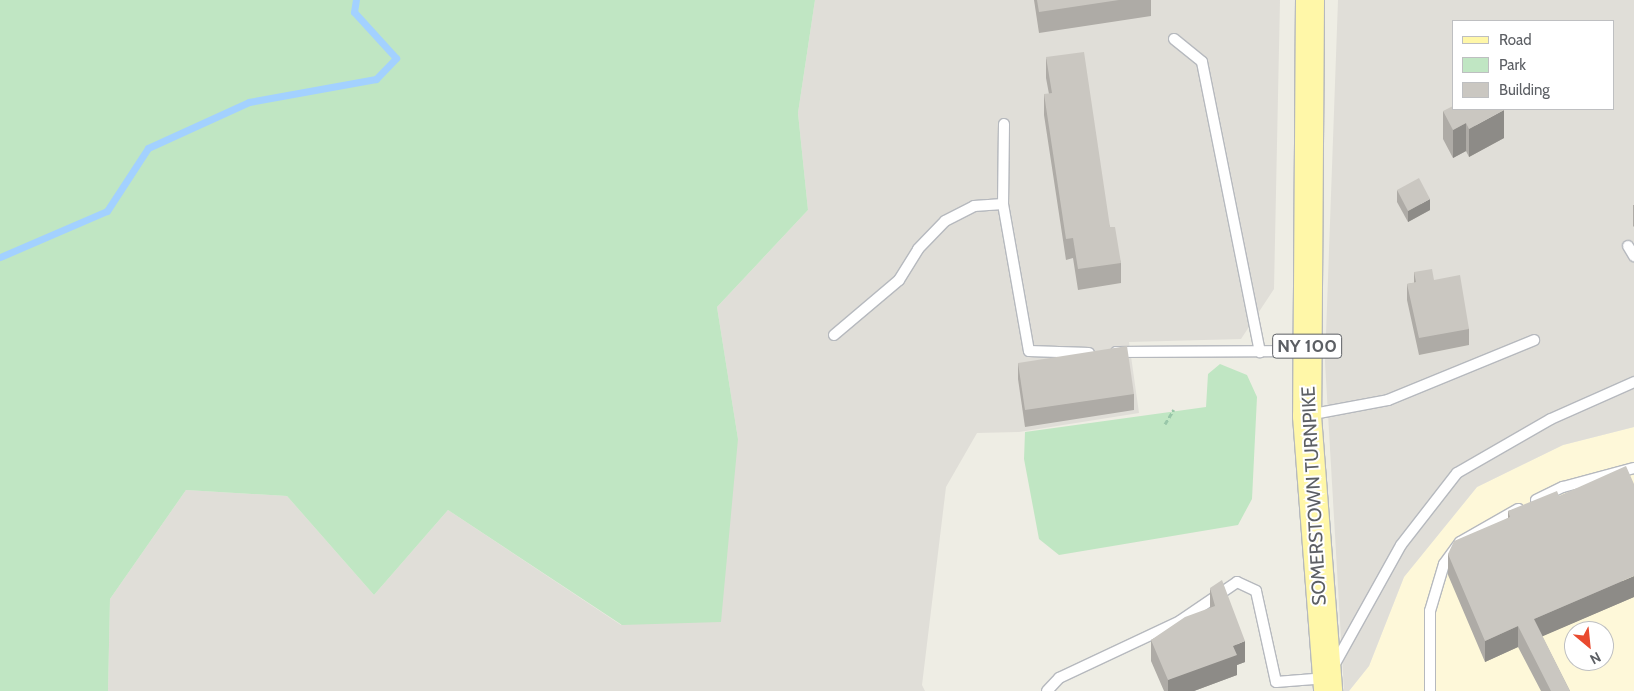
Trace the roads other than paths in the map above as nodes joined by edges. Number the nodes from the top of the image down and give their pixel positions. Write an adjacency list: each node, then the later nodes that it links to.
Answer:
1 (1310, 0): 9 (main road, SOMERSTOWN TURNPIKE / NY 100)
2 (1174, 39): 10 (lane)
3 (1004, 124): 4 (lane)
4 (1003, 204): 7 (lane); 10 (lane)
5 (1628, 246): 6 (lane)
6 (1634, 256)
7 (834, 335)
8 (1534, 340): 12 (lane)
9 (1307, 351): 10 (lane); 12 (main road, SOMERSTOWN TURNPIKE / NY 100)
10 (1260, 352)
11 (1634, 382): 14 (lane)
12 (1307, 416): 14 (main road, SOMERSTOWN TURNPIKE / NY 100)
13 (1634, 468): 16 (lane)
14 (1327, 684): 15 (lane)
15 (1046, 691)
16 (1430, 691)

